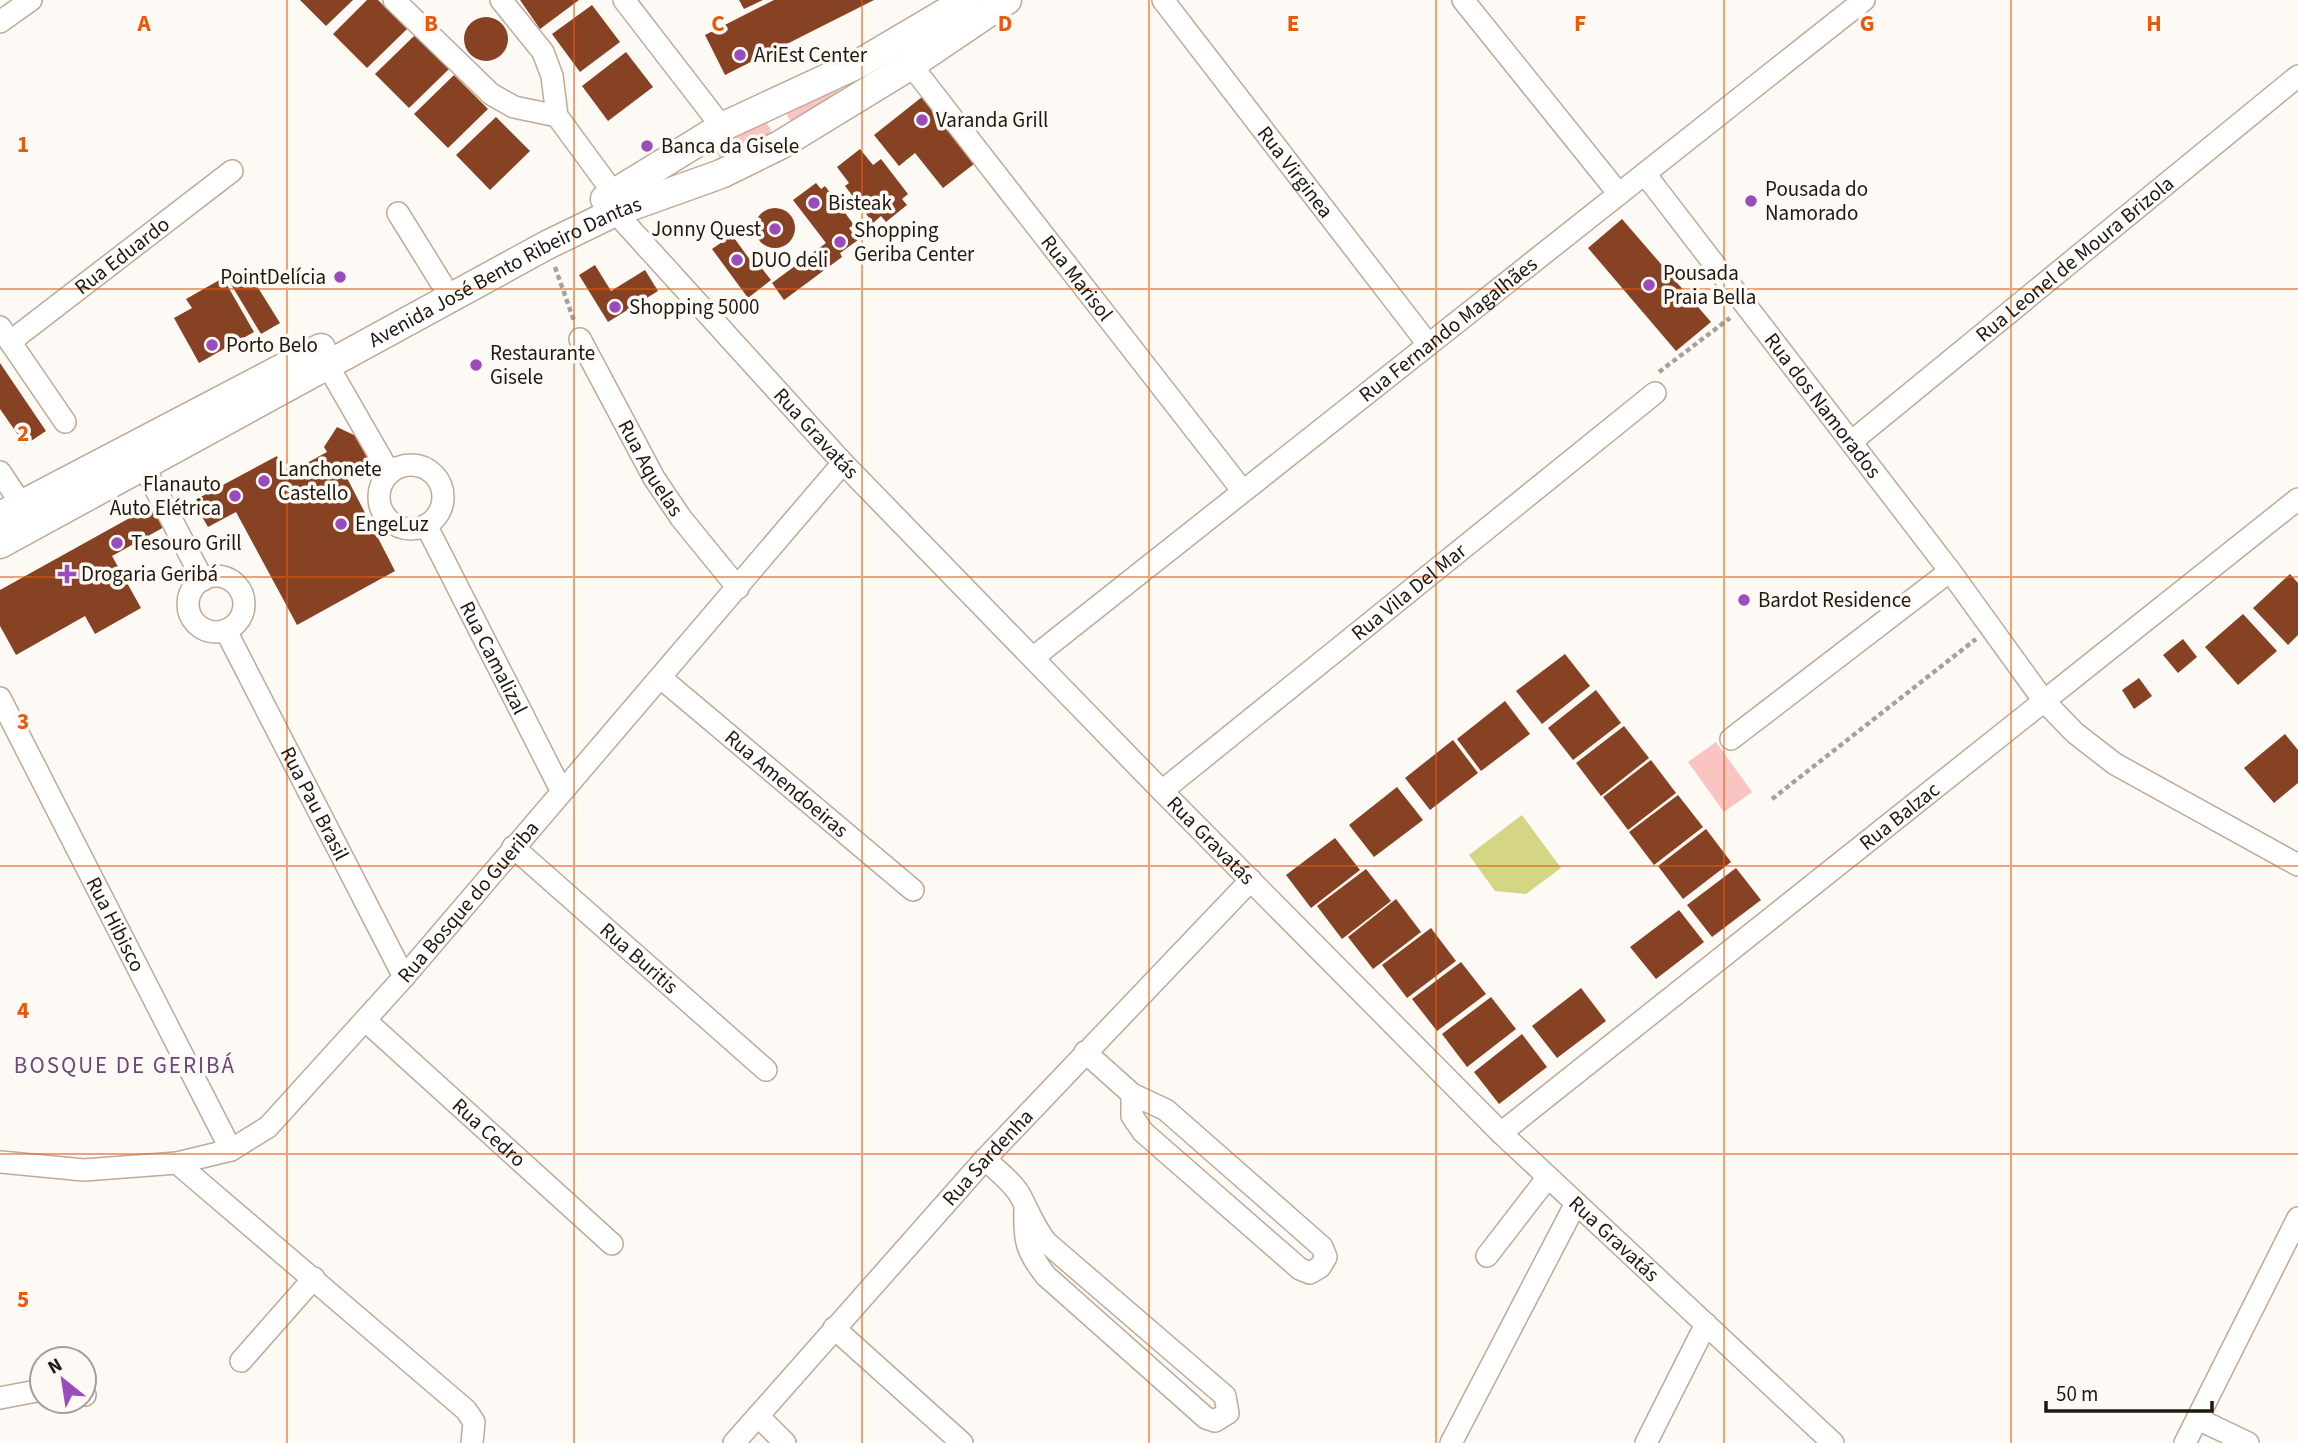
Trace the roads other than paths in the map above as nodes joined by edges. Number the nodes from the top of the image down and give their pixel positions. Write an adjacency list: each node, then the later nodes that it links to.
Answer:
1 (31, 0): 10 (street)
2 (394, 0): 14 (street)
3 (502, 0): 14 (street)
4 (624, 0): 15 (street)
5 (967, 0): 13 (main road, Avenida José Bento Ribeiro Dantas)
6 (1007, 0): 11 (main road, Avenida José Bento Ribeiro Dantas)
7 (1163, 0): 26 (street, Rua Virginea)
8 (1463, 0): 20 (street)
9 (1864, 0): 19 (street, Rua Fernando Magalhães)
10 (0, 22)
11 (911, 65): 16 (main road, Avenida José Bento Ribeiro Dantas); 35 (street, Rua Marisol)
12 (2298, 76): 30 (street, Rua Leonel de Moura Brizola)
13 (763, 106): 15 (main road, Avenida José Bento Ribeiro Dantas); 16 (main road)
14 (557, 116): 21 (street, Rua Gravatás)
15 (713, 133): 18 (main road); 21 (main road, Avenida José Bento Ribeiro Dantas)
16 (780, 145): 18 (main road, Avenida José Bento Ribeiro Dantas)
17 (232, 171): 24 (street, Rua Eduardo)
18 (721, 174): 21 (main road, Avenida José Bento Ribeiro Dantas)
19 (1645, 174): 20 (street, Rua Fernando Magalhães); 30 (street, Rua dos Namorados)
20 (1619, 194): 26 (street, Rua Fernando Magalhães)
21 (615, 204): 23 (main road, Avenida José Bento Ribeiro Dantas); 27 (main road, Avenida José Bento Ribeiro Dantas); 31 (street, Rua Gravatás)
22 (398, 213): 23 (street)
23 (442, 284): 37 (main road, Avenida José Bento Ribeiro Dantas)
24 (6, 334): 29 (street)
25 (580, 338): 42 (street, Rua Aquelas)
26 (1428, 344): 35 (street, Rua Fernando Magalhães)
27 (328, 366): 32 (main road, Avenida José Bento Ribeiro Dantas); 34 (street)
28 (1655, 393): 50 (street, Rua Vila Del Mar)
29 (65, 422)
30 (1851, 442): 40 (street, Rua dos Namorados)
31 (844, 463): 42 (street, Rua Bosque do Gueriba); 44 (street, Rua Gravatás)
32 (144, 467): 39 (main road, Avenida José Bento Ribeiro Dantas); 41 (street)
33 (0, 472): 37 (street)
34 (389, 472): 38 (street); 38 (street)
35 (1242, 490): 44 (street, Rua Fernando Magalhães)
36 (2298, 499): 47 (street, Rua Balzac)
37 (11, 510)
38 (426, 525): 49 (street, Rua Camalizal)
39 (0, 544)
40 (1950, 571): 47 (street, Rua dos Namorados); 48 (street)
41 (203, 580): 43 (street); 43 (street)
42 (738, 588): 45 (street, Rua Bosque do Gueriba)
43 (226, 631): 55 (street, Rua Pau Brasil)
44 (1034, 657): 50 (street, Rua Gravatás)
45 (661, 678): 49 (street, Rua Bosque do Gueriba); 54 (street, Rua Amendoeiras)
46 (0, 698): 61 (street, Rua Hibisco)
47 (2044, 701): 52 (street, Rua dos Namorados); 60 (street, Rua Balzac)
48 (1731, 739)
49 (561, 790): 51 (street, Rua Bosque do Gueriba)
50 (1162, 791): 53 (street, Rua Gravatás)
51 (513, 847): 55 (street, Rua Bosque do Gueriba); 58 (street, Rua Buritis)
52 (2298, 865)
53 (1251, 880): 57 (street, Rua Sardenha); 60 (street, Rua Gravatás)
54 (913, 890)
55 (404, 978): 56 (street, Rua Bosque do Gueriba)
56 (366, 1021): 61 (street, Rua Bosque do Gueriba); 69 (street, Rua Cedro)
57 (1085, 1052): 59 (street); 62 (street, Rua Sardenha)
58 (766, 1070)
59 (1132, 1094): 59 (street)
60 (1501, 1133): 65 (street, Rua Gravatás)
61 (231, 1150): 64 (street, Rua Bosque do Gueriba)
62 (985, 1159): 67 (street); 73 (street, Rua Sardenha)
63 (0, 1162): 64 (street, Rua Bosque do Gueriba)
64 (177, 1163): 71 (street)
65 (1549, 1177): 66 (street, Rua Gravatás); 70 (street)
66 (1576, 1203): 72 (street, Rua Gravatás); 83 (street)
67 (1025, 1209): 67 (street)
68 (2298, 1218): 78 (street)
69 (612, 1244)
70 (1487, 1256)
71 (314, 1278): 74 (street); 79 (street)
72 (1706, 1324): 84 (street); 85 (street, Rua Gravatás)
73 (834, 1328): 77 (street, Rua Sardenha); 82 (street)
74 (241, 1362)
75 (28, 1393): 76 (street)
76 (0, 1398)
77 (758, 1416): 80 (street, Rua Sardenha); 81 (street)
78 (2198, 1419): 86 (street); 87 (street)
79 (473, 1432)
80 (734, 1443)
81 (785, 1443)
82 (962, 1443)
83 (1451, 1443)
84 (1646, 1443)
85 (1833, 1443)
86 (2185, 1443)
87 (2248, 1443)

